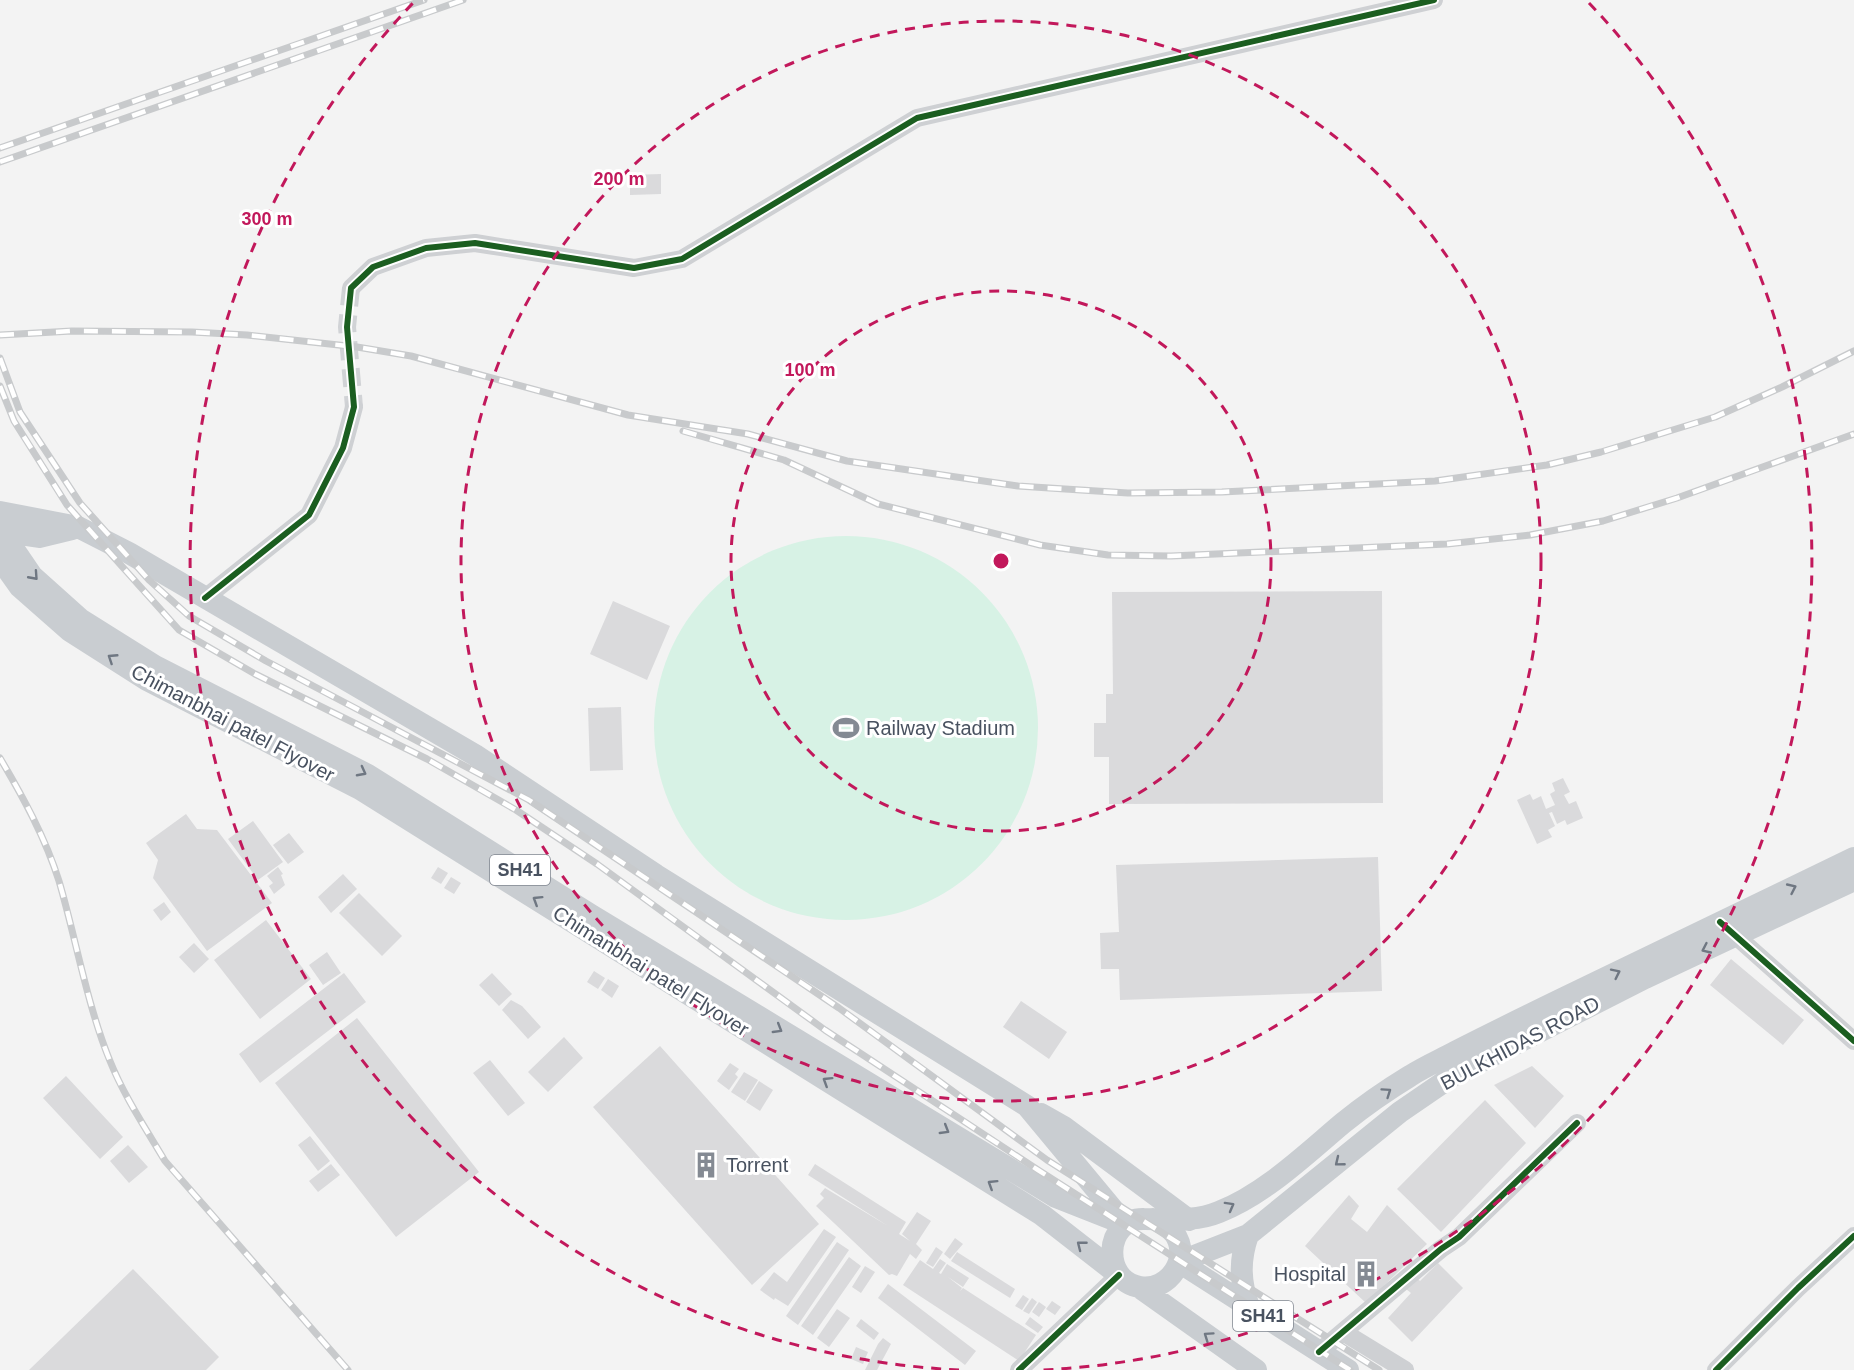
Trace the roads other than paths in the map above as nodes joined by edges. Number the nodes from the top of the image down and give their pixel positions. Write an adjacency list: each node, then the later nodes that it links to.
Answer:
1 (1434, 0): 2 (street)
2 (351, 288)
3 (354, 407): 8 (street)
4 (0, 512): 5 (main road)
5 (78, 527): 6 (main road); 8 (main road)
6 (0, 530): 17 (main road, Chimanbhai patel Flyover / SH41, one-way to 17)
7 (0, 559): 21 (main road, Chimanbhai patel Flyover / SH41, one-way to 7)
8 (205, 598): 13 (main road)
9 (1854, 858): 11 (main road, one-way to 9)
10 (1854, 880): 11 (main road, BULKHIDAS ROAD)
11 (1728, 929): 12 (street); 16 (main road, one-way to 11); 18 (main road, BULKHIDAS ROAD, one-way to 18)
12 (1854, 1041)
13 (1027, 1106): 16 (main road); 17 (main road)
14 (1577, 1123): 24 (street)
15 (1153, 1219): 16 (main road); 17 (main road); 20 (main road)
16 (1189, 1220)
17 (1125, 1224): 21 (main road)
18 (1248, 1235): 20 (main road, BULKHIDAS ROAD); 23 (main road)
19 (1854, 1236): 30 (street)
20 (1179, 1262): 22 (main road); 23 (main road, SH41)
21 (1119, 1275): 22 (main road); 26 (street)
22 (1139, 1287): 27 (main road, SH41, one-way to 22)
23 (1250, 1307): 25 (main road, SH41)
24 (1342, 1332): 25 (street); 29 (street)
25 (1319, 1352): 28 (main road, SH41)
26 (1019, 1370)
27 (1256, 1370)
28 (1348, 1370)
29 (1405, 1370)
30 (1716, 1370)

